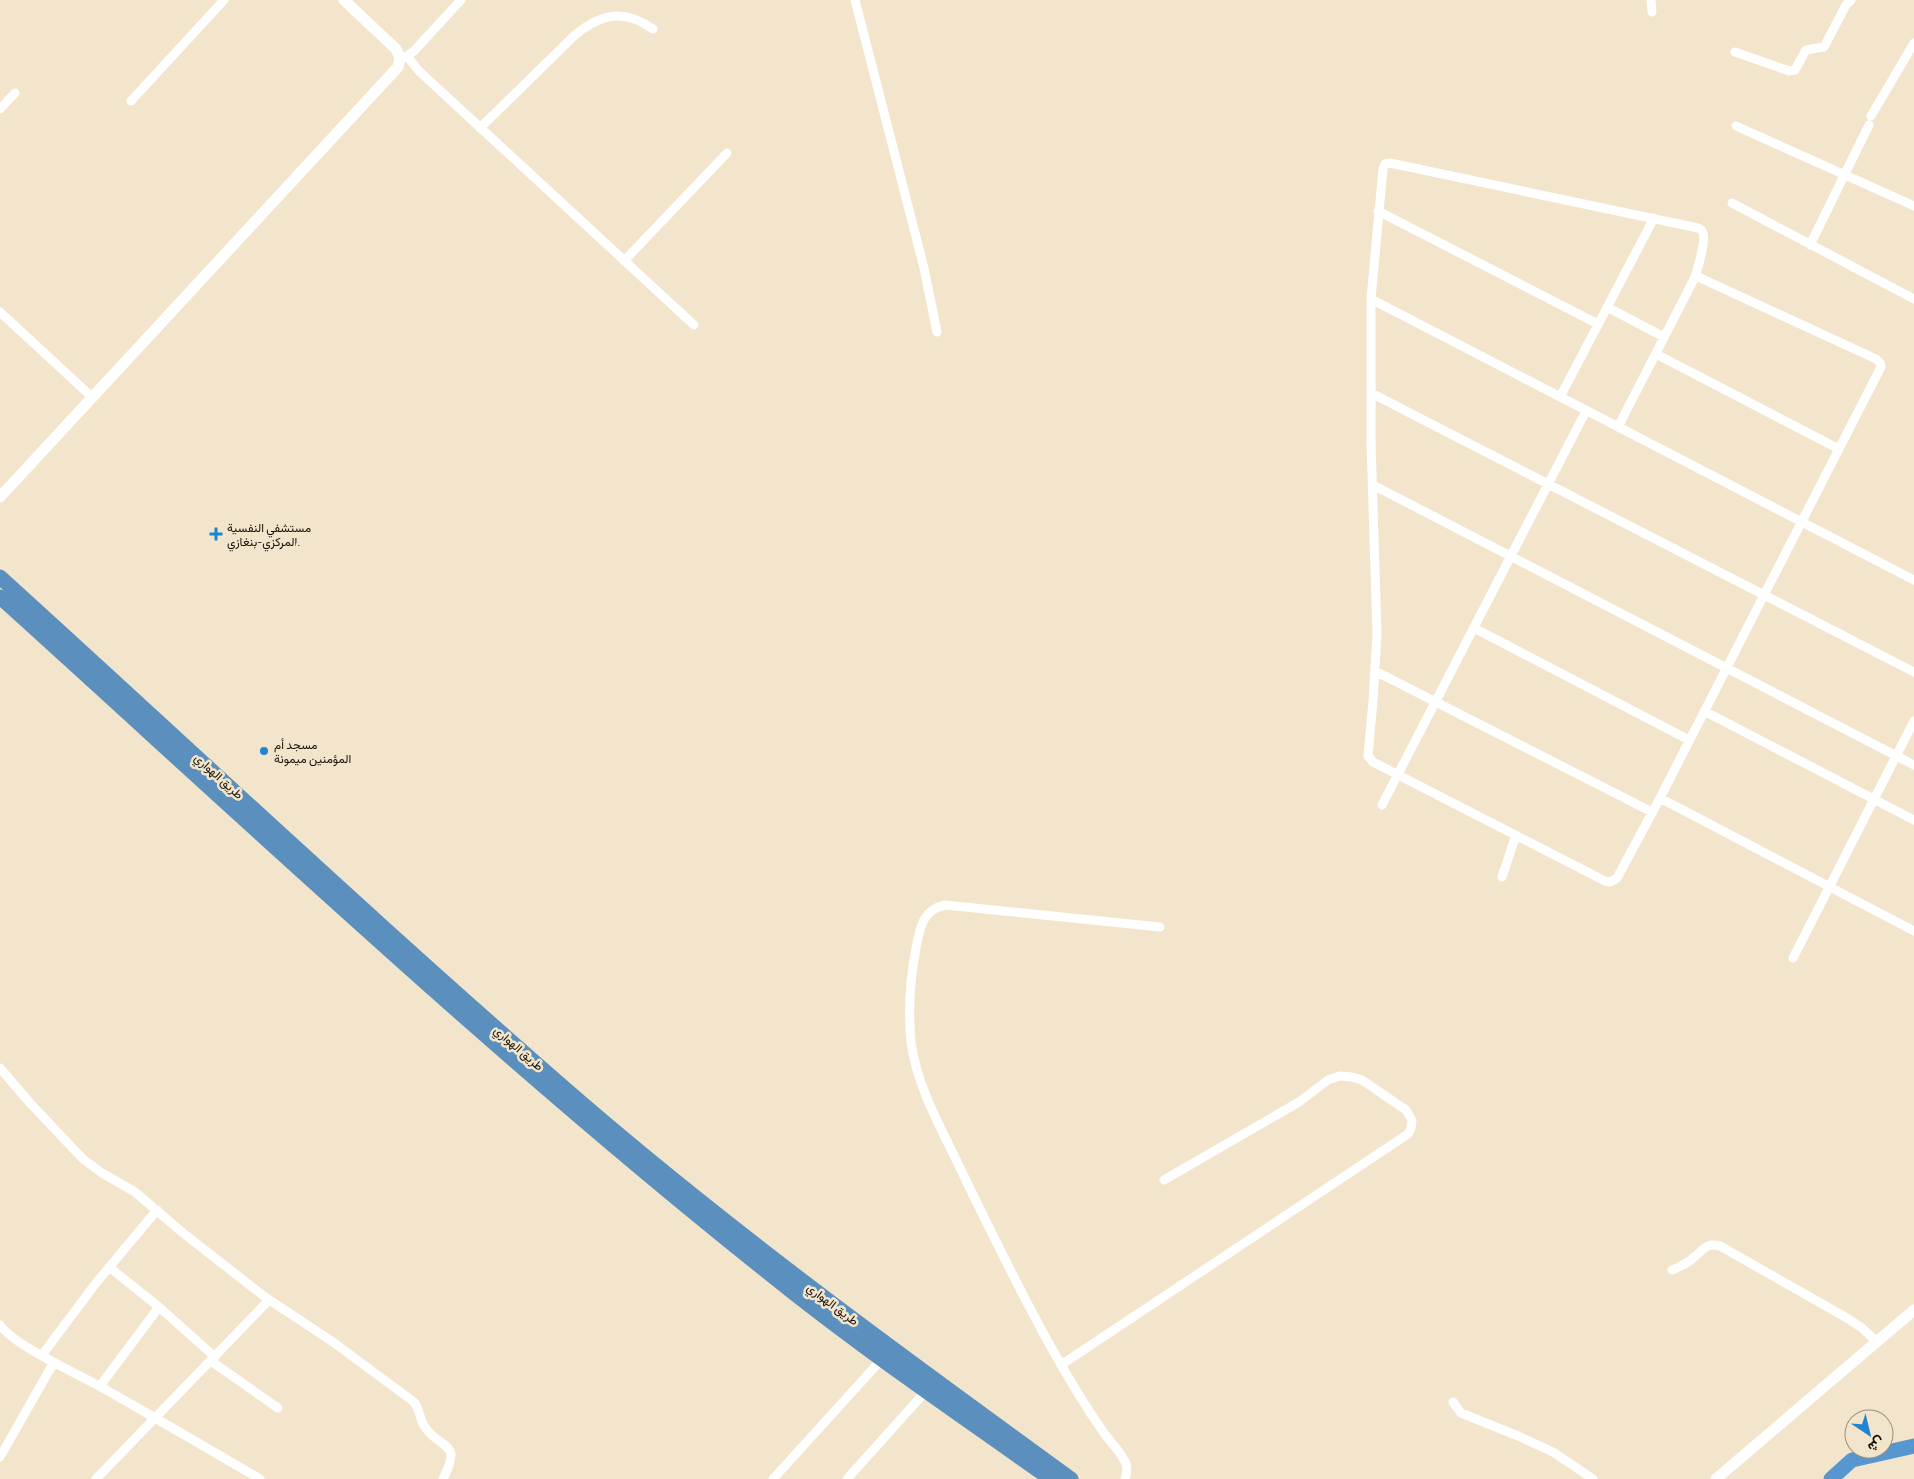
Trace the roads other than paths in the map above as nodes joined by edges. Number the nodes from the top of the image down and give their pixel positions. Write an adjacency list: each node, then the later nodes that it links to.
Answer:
1 (224, 0): 13 (street)
2 (344, 0): 11 (street)
3 (461, 0): 11 (street)
4 (855, 0): 34 (street)
5 (1651, 0): 7 (street)
6 (1851, 0): 10 (street)
7 (1652, 12)
8 (653, 29): 18 (street)
9 (1914, 43): 15 (street)
10 (1736, 52)
11 (404, 57): 18 (street); 38 (street)
12 (15, 93): 14 (street)
13 (131, 101)
14 (0, 109)
15 (1871, 116)
16 (1869, 125): 20 (street)
17 (1736, 126): 20 (street)
18 (480, 128): 26 (street)
19 (727, 153): 26 (street)
20 (1846, 174): 22 (street); 25 (street)
21 (1732, 203): 25 (street)
22 (1914, 206)
23 (1378, 211): 24 (street); 28 (street); 32 (street)
24 (1654, 218): 27 (street); 30 (street)
25 (1810, 245): 29 (street)
26 (624, 261): 33 (street)
27 (1696, 276): 35 (street); 42 (street)
28 (1371, 299): 37 (street); 39 (street)
29 (1914, 299)
30 (1607, 307): 32 (street); 35 (street)
31 (0, 312): 38 (street)
32 (1598, 324): 39 (street)
33 (694, 325)
34 (937, 332)
35 (1664, 337): 36 (street)
36 (1656, 354): 41 (street); 42 (street)
37 (1371, 393): 43 (street); 44 (street)
38 (92, 397): 45 (street)
39 (1560, 397): 40 (street)
40 (1586, 411): 41 (street); 43 (street)
41 (1618, 427): 46 (street)
42 (1839, 449): 46 (street)
43 (1548, 484): 47 (street); 50 (street)
44 (1373, 485): 47 (street); 54 (street)
45 (0, 497)
46 (1802, 522): 49 (street); 50 (street)
47 (1511, 556): 52 (street); 53 (street)
48 (0, 577): 74 (highway, طريق الهواري)
49 (1914, 580)
50 (1764, 595): 53 (street); 55 (street)
51 (0, 597): 74 (highway, طريق الهواري)
52 (1474, 628): 56 (street); 59 (street)
53 (1726, 668): 57 (street); 60 (street)
54 (1375, 671): 56 (street); 62 (street)
55 (1914, 672)
56 (1436, 702): 62 (street); 66 (street)
57 (1704, 711): 59 (street); 64 (street)
58 (1914, 721): 60 (street)
59 (1690, 740): 63 (street)
60 (1896, 755): 61 (street); 64 (street)
61 (1914, 765)
62 (1398, 775): 65 (street); 68 (street)
63 (1660, 798): 66 (street); 70 (street)
64 (1874, 799): 67 (street); 70 (street)
65 (1382, 805)
66 (1652, 812): 68 (street)
67 (1914, 820)
68 (1516, 835): 69 (street)
69 (1502, 877)
70 (1829, 887): 72 (street); 73 (street)
71 (1160, 927): 89 (street)
72 (1914, 931)
73 (1792, 958)
74 (478, 1022): 87 (highway, طريق الهواري); 102 (highway, طريق الهواري)
75 (0, 1068): 77 (street)
76 (1164, 1180): 89 (street)
77 (157, 1210): 78 (street); 80 (street)
78 (109, 1267): 81 (street); 85 (street)
79 (1672, 1270): 84 (street)
80 (269, 1300): 86 (street); 98 (street)
81 (159, 1307): 86 (street); 90 (street)
82 (1914, 1310): 84 (street)
83 (0, 1325): 85 (street)
84 (1877, 1342): 105 (street)
85 (42, 1355): 88 (street)
86 (213, 1359): 93 (street); 94 (street)
87 (882, 1359): 91 (highway, طريق الهواري); 99 (street)
88 (54, 1362): 90 (street); 95 (street)
89 (1061, 1365): 103 (street)
90 (100, 1386): 94 (street)
91 (926, 1391): 100 (street); 101 (highway, طريق الهواري)
92 (1453, 1402): 104 (street)
93 (278, 1408)
94 (156, 1418): 96 (street); 97 (street)
95 (0, 1457)
96 (96, 1479)
97 (260, 1479)
98 (443, 1479)
99 (773, 1479)
100 (847, 1479)
101 (1051, 1479)
102 (1071, 1479)
103 (1125, 1479)
104 (1592, 1479)
105 (1716, 1479)

